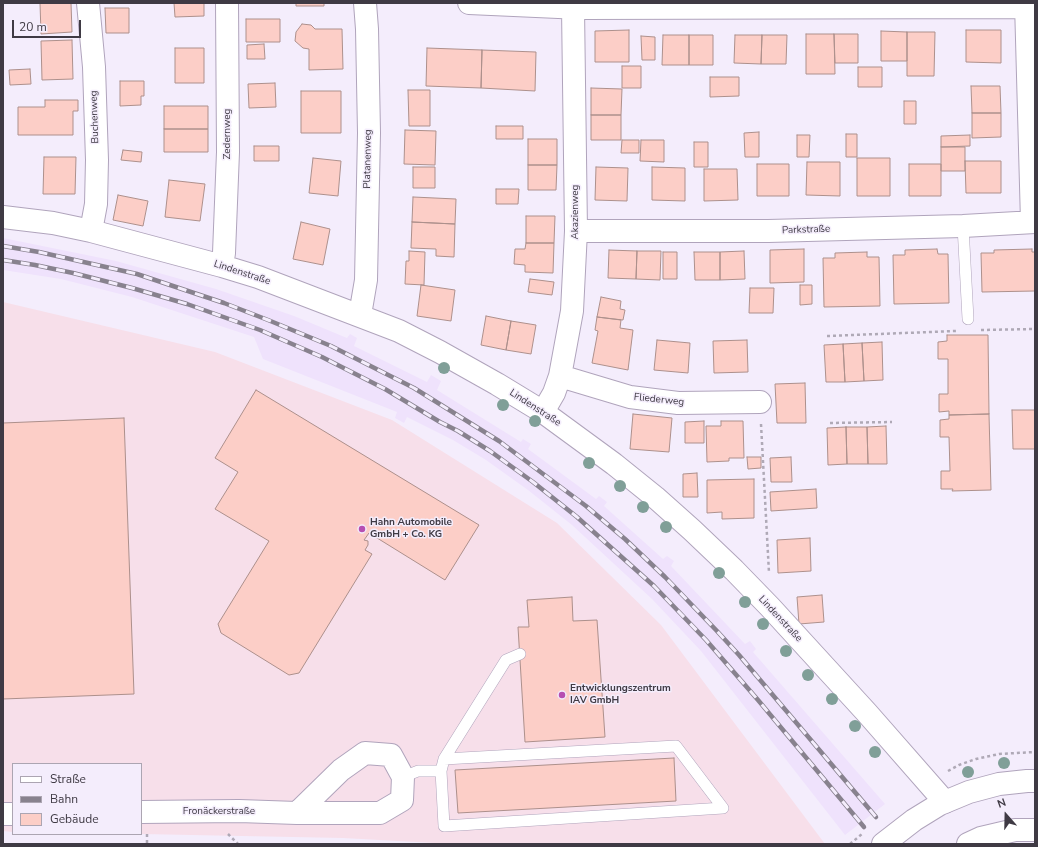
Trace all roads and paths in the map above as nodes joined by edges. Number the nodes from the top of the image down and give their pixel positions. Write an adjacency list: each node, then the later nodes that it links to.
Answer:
1 (88, 3): 11 (street, Buchenweg)
2 (227, 3): 13 (street, Zedernweg)
3 (365, 3): 14 (street, Platanenweg)
4 (469, 3): 7 (street)
5 (809, 5): 6 (street); 7 (street)
6 (1026, 5): 9 (street)
7 (579, 6): 12 (street, Akazienweg)
8 (3, 217): 11 (street, Lindenstraße)
9 (1033, 222): 10 (street, Parkstraße)
10 (963, 226): 12 (street, Parkstraße); 15 (lane)
11 (91, 231): 13 (street, Lindenstraße)
12 (576, 232): 20 (street, Akazienweg)
13 (222, 266): 14 (street, Lindenstraße)
14 (360, 315): 22 (street, Lindenstraße)
15 (968, 319)
16 (1035, 329): 18 (path)
17 (958, 331): 19 (path)
18 (974, 331)
19 (827, 336)
20 (560, 376): 21 (street, Fliederweg); 22 (street, Akazienweg)
21 (760, 402): 25 (path)
22 (543, 412): 25 (street, Lindenstraße)
23 (892, 422): 24 (path)
24 (830, 423)
25 (770, 607): 32 (street, Lindenstraße)
26 (520, 654): 28 (lane)
27 (1035, 752): 32 (path)
28 (444, 758): 29 (lane); 29 (lane)
29 (441, 771): 30 (lane)
30 (403, 777): 35 (street, Fronäckerstraße); 35 (street)
31 (1035, 781): 33 (street)
32 (928, 782): 33 (street, Lindenstraße)
33 (944, 802): 37 (street)
34 (142, 812): 35 (street, Fronäckerstraße)
35 (297, 814)
36 (1035, 830): 38 (street)
37 (883, 844)
38 (968, 844)

